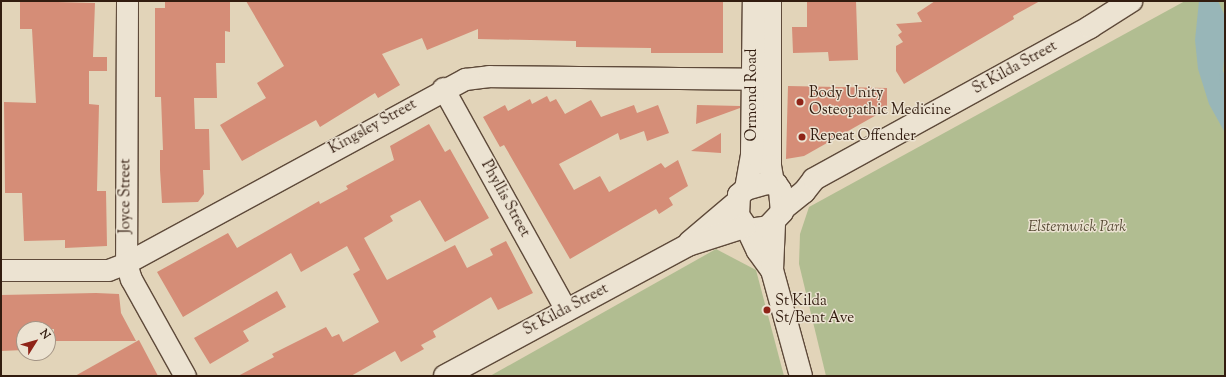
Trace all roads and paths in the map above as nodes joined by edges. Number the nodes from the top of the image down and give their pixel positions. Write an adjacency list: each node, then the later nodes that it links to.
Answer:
1 (127, 1): 13 (street, Joyce Street)
2 (754, 1): 5 (main road, Ormond Road)
3 (770, 1): 5 (main road, Ormond Road)
4 (1131, 1): 7 (main road, St Kilda Street)
5 (761, 79): 6 (street, Kingsley Street); 8 (main road, Ormond Road); 9 (main road, Ormond Road)
6 (444, 88): 13 (street, Kingsley Street); 16 (street, Phyllis Street)
7 (814, 179): 8 (main road, St Kilda Street); 10 (main road, St Kilda Street)
8 (776, 185): 9 (main road, St Kilda Street); 10 (main road, Ormond Road)
9 (741, 196): 11 (main road); 12 (main road, St Kilda Street)
10 (779, 216): 11 (main road, St Kilda Street); 15 (main road, Ormond Road)
11 (746, 229): 12 (main road, St Kilda Street); 15 (main road)
12 (688, 244): 16 (main road, St Kilda Street)
13 (126, 263): 14 (street, Kingsley Street); 17 (street, Joyce Street)
14 (1, 270)
15 (772, 270): 19 (main road)
16 (566, 310): 18 (main road, St Kilda Street)
17 (185, 376)
18 (445, 376)
19 (801, 376)

